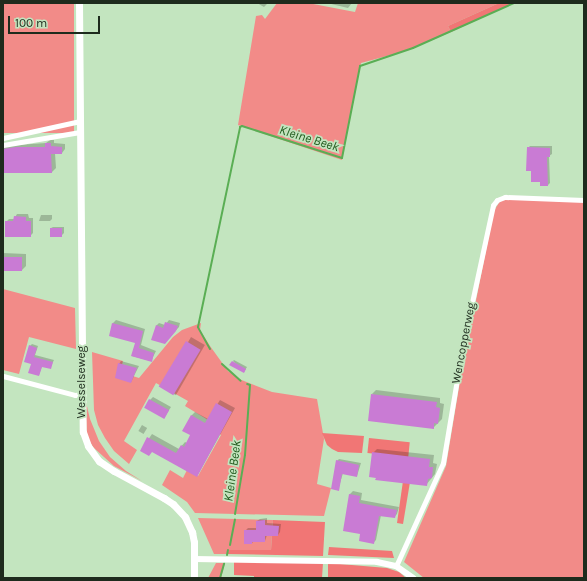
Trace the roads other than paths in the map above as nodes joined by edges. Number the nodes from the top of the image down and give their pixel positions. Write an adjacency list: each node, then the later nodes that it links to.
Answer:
1 (79, 3): 2 (main road, Wesselseweg)
2 (80, 121): 3 (main road, Wesselseweg); 4 (street)
3 (80, 132): 5 (street); 8 (main road, Wesselseweg)
4 (3, 138)
5 (3, 145)
6 (584, 200): 10 (street, Wencopperweg)
7 (3, 376): 8 (street)
8 (82, 394): 9 (main road, Wesselseweg)
9 (194, 559): 10 (street); 11 (main road, Wesselseweg)
10 (396, 566): 12 (street)
11 (194, 578)
12 (413, 578)

